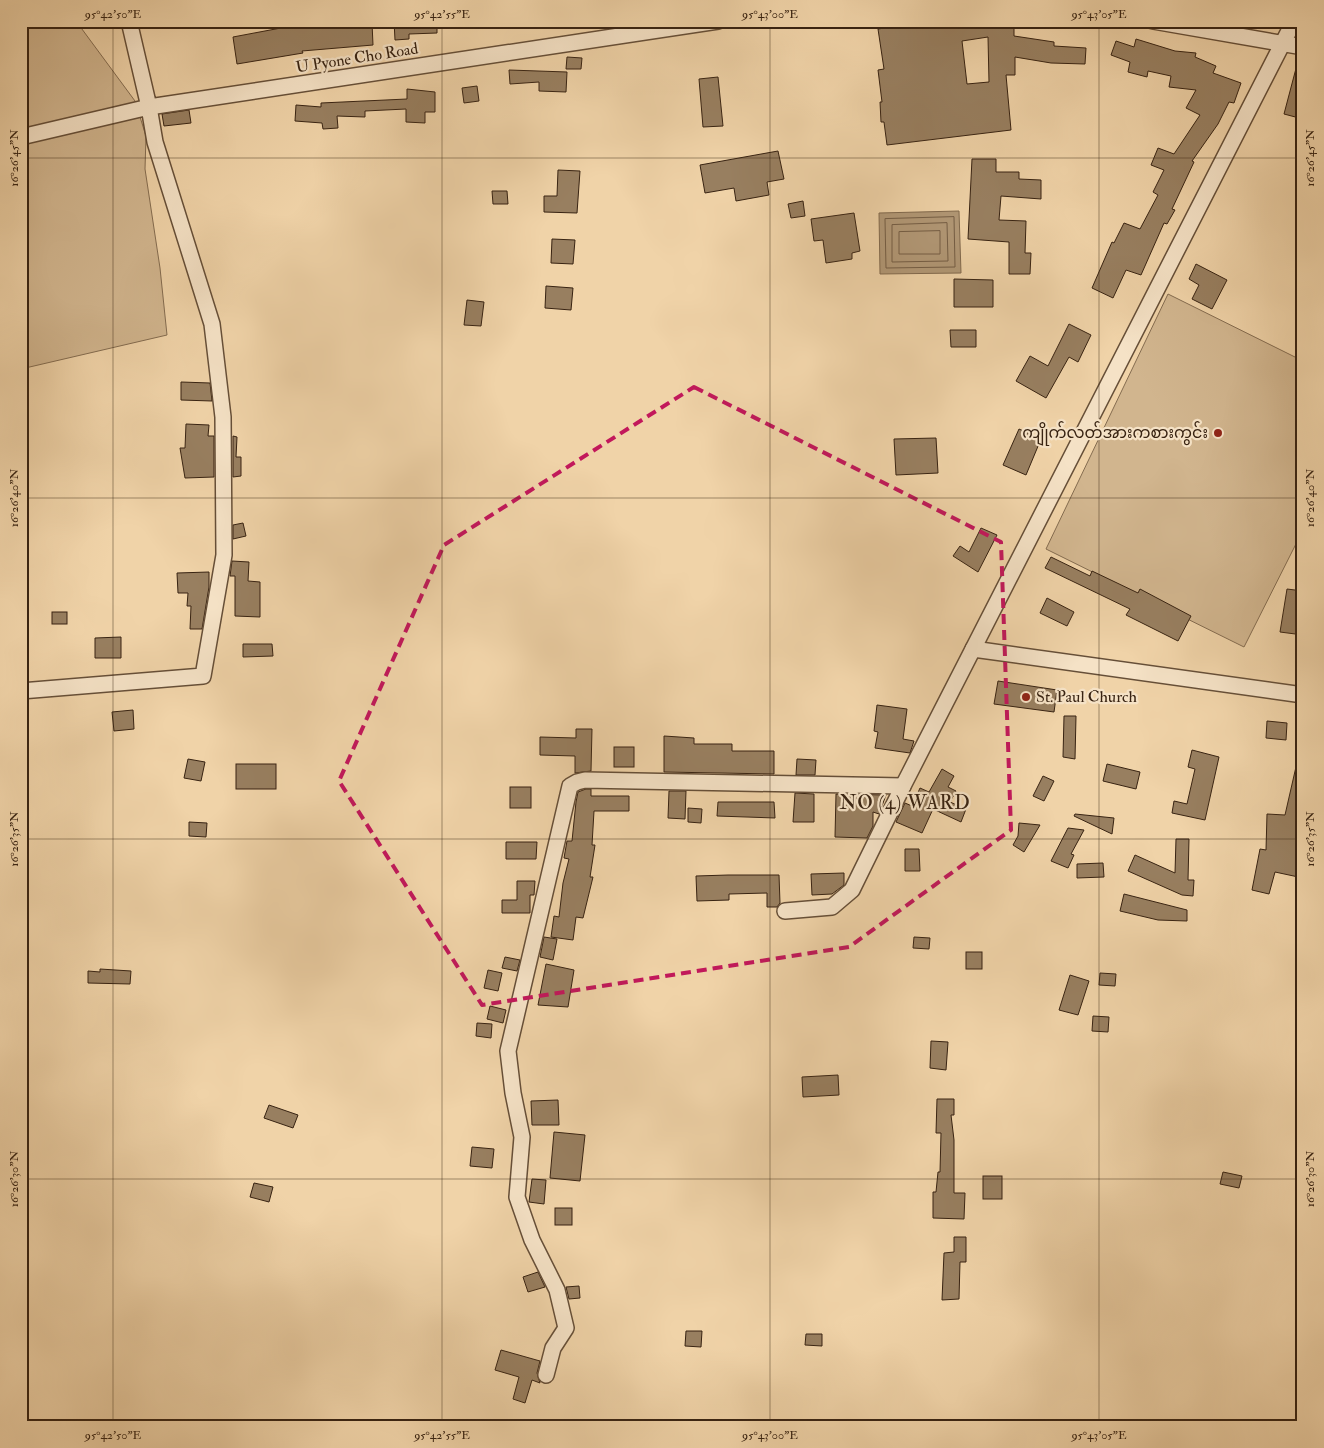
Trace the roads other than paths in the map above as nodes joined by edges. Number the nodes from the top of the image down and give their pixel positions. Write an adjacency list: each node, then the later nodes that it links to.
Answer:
1 (129, 21): 7 (street)
2 (718, 21): 7 (street, U Pyone Cho Road)
3 (1153, 21): 5 (street)
4 (1294, 21): 5 (street)
5 (1282, 43): 6 (street); 9 (street)
6 (1303, 47)
7 (149, 107): 8 (street, U Pyone Cho Road); 10 (street)
8 (21, 137)
9 (973, 649): 11 (street); 12 (street)
10 (21, 691)
11 (1303, 695)
12 (903, 786): 13 (street); 14 (street)
13 (785, 911)
14 (546, 1375)

